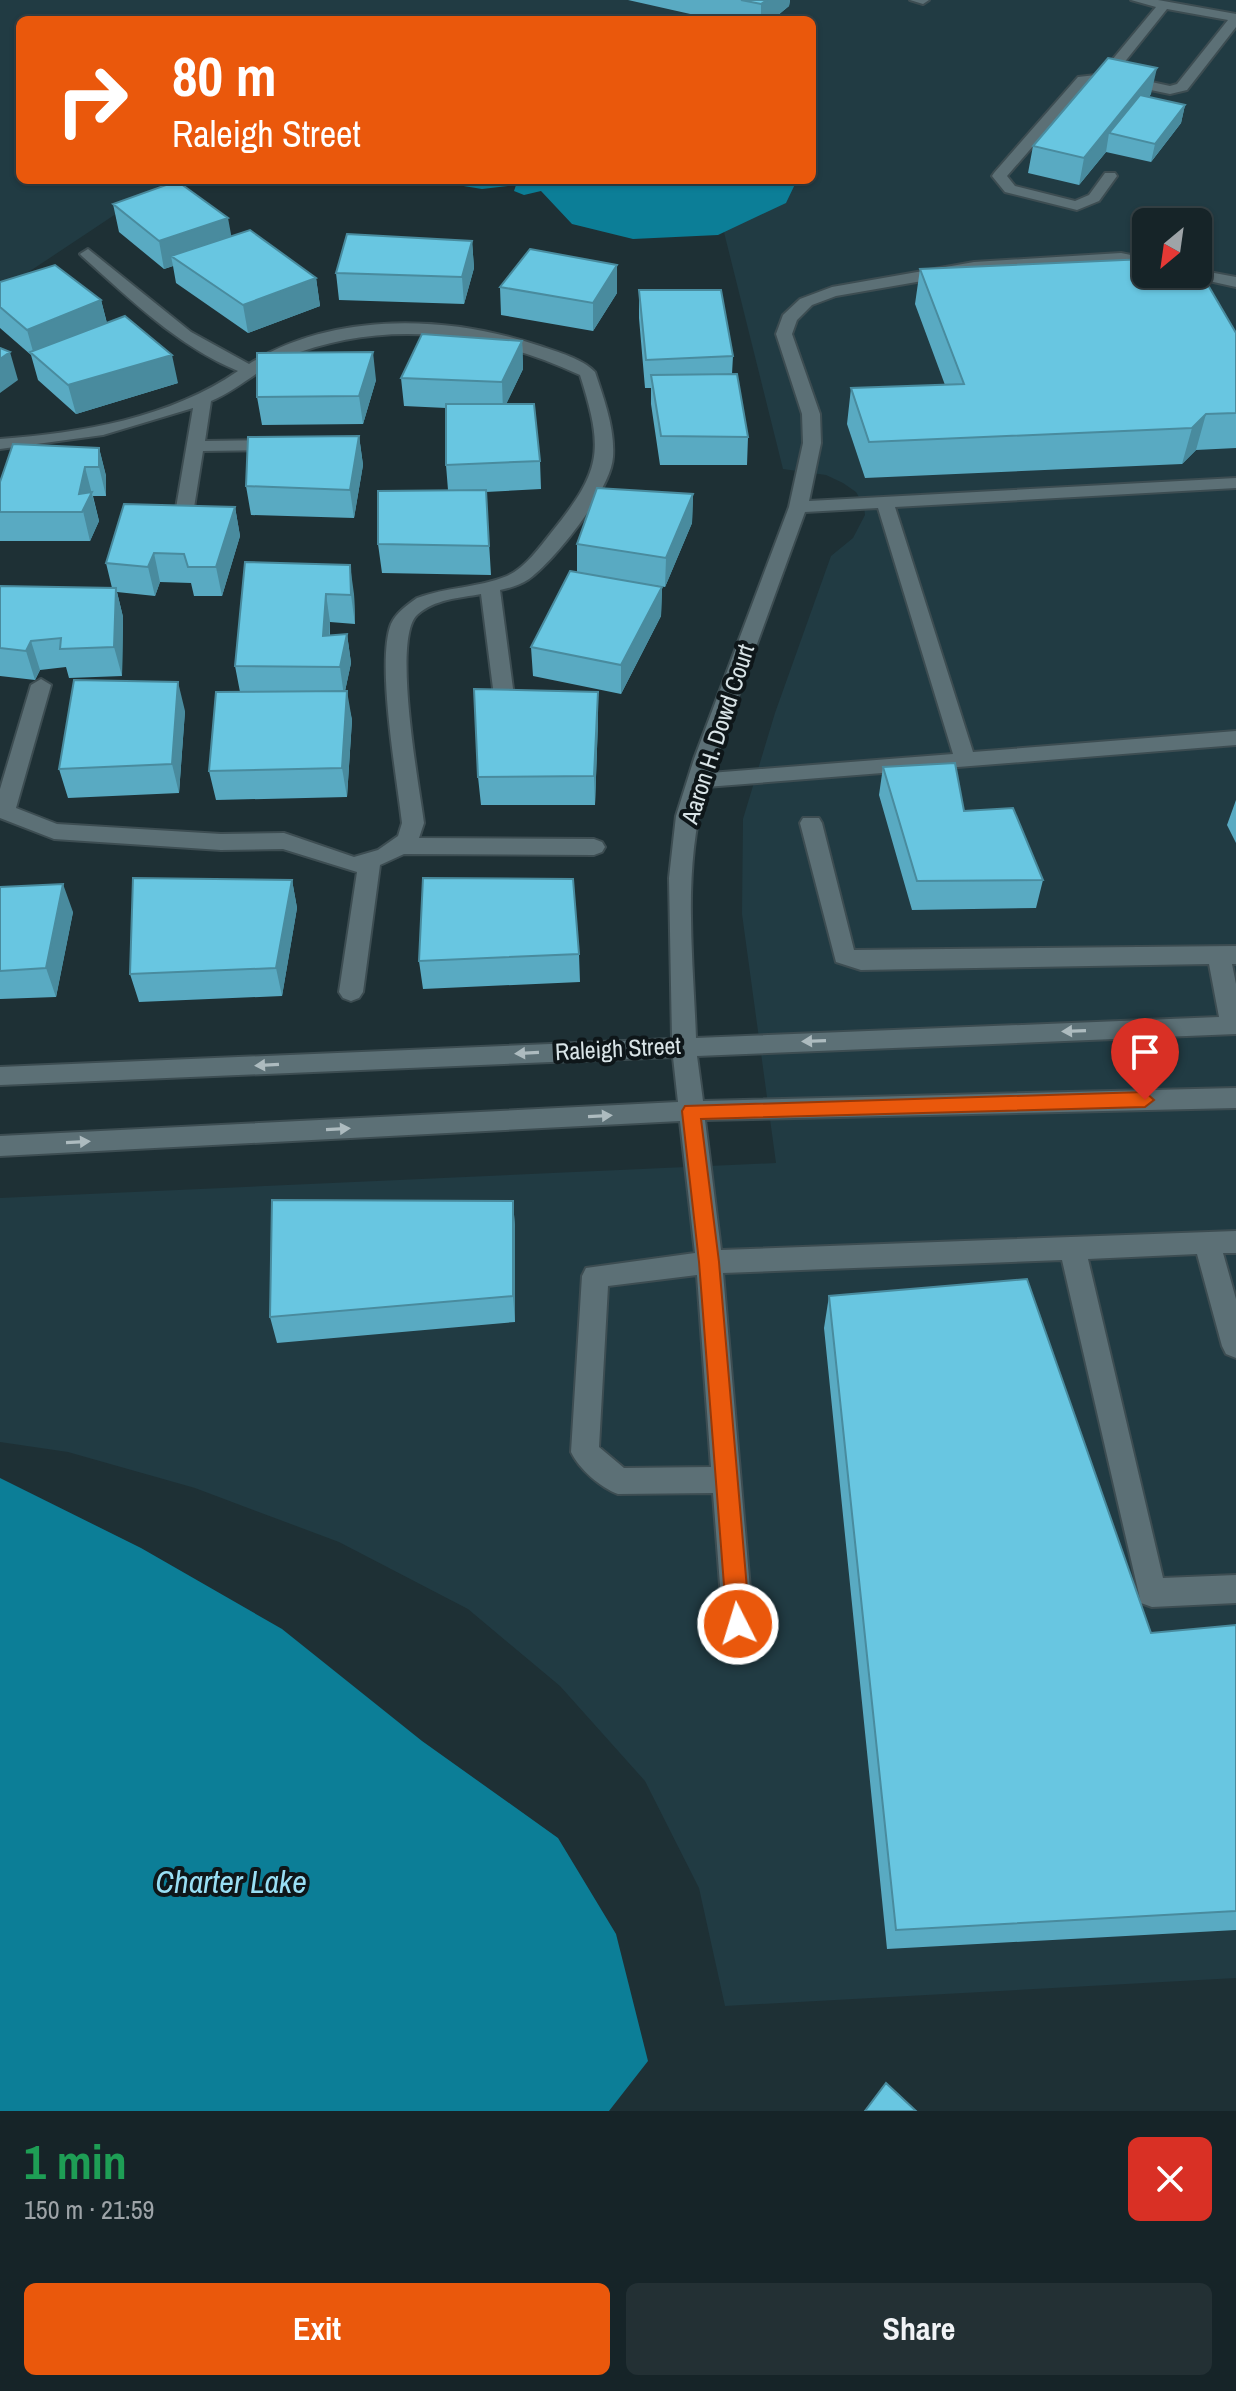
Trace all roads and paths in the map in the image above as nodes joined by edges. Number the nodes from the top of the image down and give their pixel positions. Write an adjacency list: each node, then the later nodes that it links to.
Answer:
1 (916, 0): 2 (street)
2 (923, 0)
3 (1137, 0): 4 (street)
4 (1164, 5): 5 (street); 6 (street)
5 (1236, 18): 6 (street)
6 (1112, 78): 7 (street)
7 (1110, 176)
8 (88, 254): 12 (street)
9 (1132, 260): 19 (street, Aaron H. Dowd Court)
10 (1212, 278): 11 (street)
11 (1235, 284)
12 (252, 371): 13 (street); 21 (street)
13 (203, 399): 14 (street); 16 (street)
14 (0, 444)
15 (299, 445): 16 (street)
16 (195, 446): 20 (street)
17 (1236, 483): 18 (street)
18 (885, 503): 19 (street); 25 (street)
19 (798, 507): 26 (street, Aaron H. Dowd Court)
20 (184, 514)
21 (490, 587): 23 (street); 29 (street)
22 (41, 685): 27 (street)
23 (505, 704)
24 (1236, 738): 25 (street)
25 (965, 760): 26 (street)
26 (697, 781): 35 (street, Aaron H. Dowd Court)
27 (2, 811): 31 (street)
28 (811, 823): 32 (street)
29 (401, 846): 30 (street); 31 (street)
30 (594, 847)
31 (370, 860): 33 (street)
32 (1227, 955): 34 (street)
33 (351, 992)
34 (1234, 1025): 35 (street, Raleigh Street, one-way to 35)
35 (684, 1047): 36 (street, Raleigh Street, one-way to 36); 38 (street, Aaron H. Dowd Court)
36 (0, 1076)
37 (1236, 1098): 38 (street)
38 (691, 1111): 39 (street, one-way to 38); 43 (street, Aaron H. Dowd Court)
39 (0, 1146)
40 (1236, 1242): 41 (street)
41 (1207, 1243): 42 (street); 44 (street)
42 (1073, 1249): 43 (street); 46 (street)
43 (709, 1262): 45 (street, Aaron H. Dowd Court); 45 (street)
44 (1236, 1346)
45 (726, 1480): 47 (street, Aaron H. Dowd Court)
46 (1236, 1589)
47 (738, 1624)

